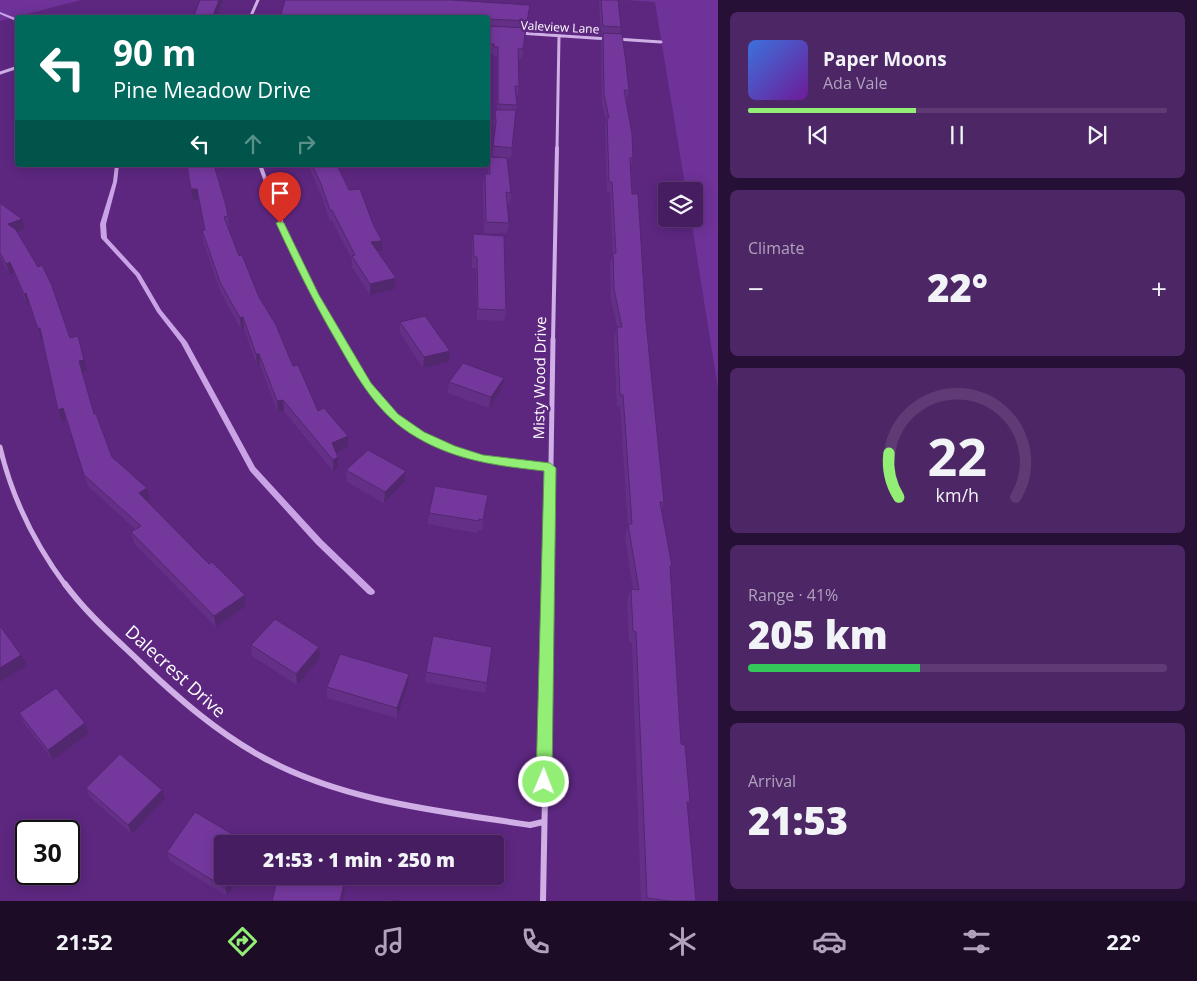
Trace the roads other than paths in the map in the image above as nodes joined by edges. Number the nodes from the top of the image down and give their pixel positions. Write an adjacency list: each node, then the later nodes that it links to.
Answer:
1 (258, 0): 2 (street)
2 (251, 15)
3 (514, 33): 4 (street, Valeview Lane)
4 (559, 36): 5 (street, Valeview Lane); 10 (street, Misty Wood Drive)
5 (661, 42)
6 (15, 68): 7 (street)
7 (0, 74)
8 (261, 167): 10 (street)
9 (0, 447): 11 (street, Dalecrest Drive)
10 (550, 468): 11 (street, Misty Wood Drive)
11 (543, 822): 12 (street, Misty Wood Drive)
12 (543, 901)

